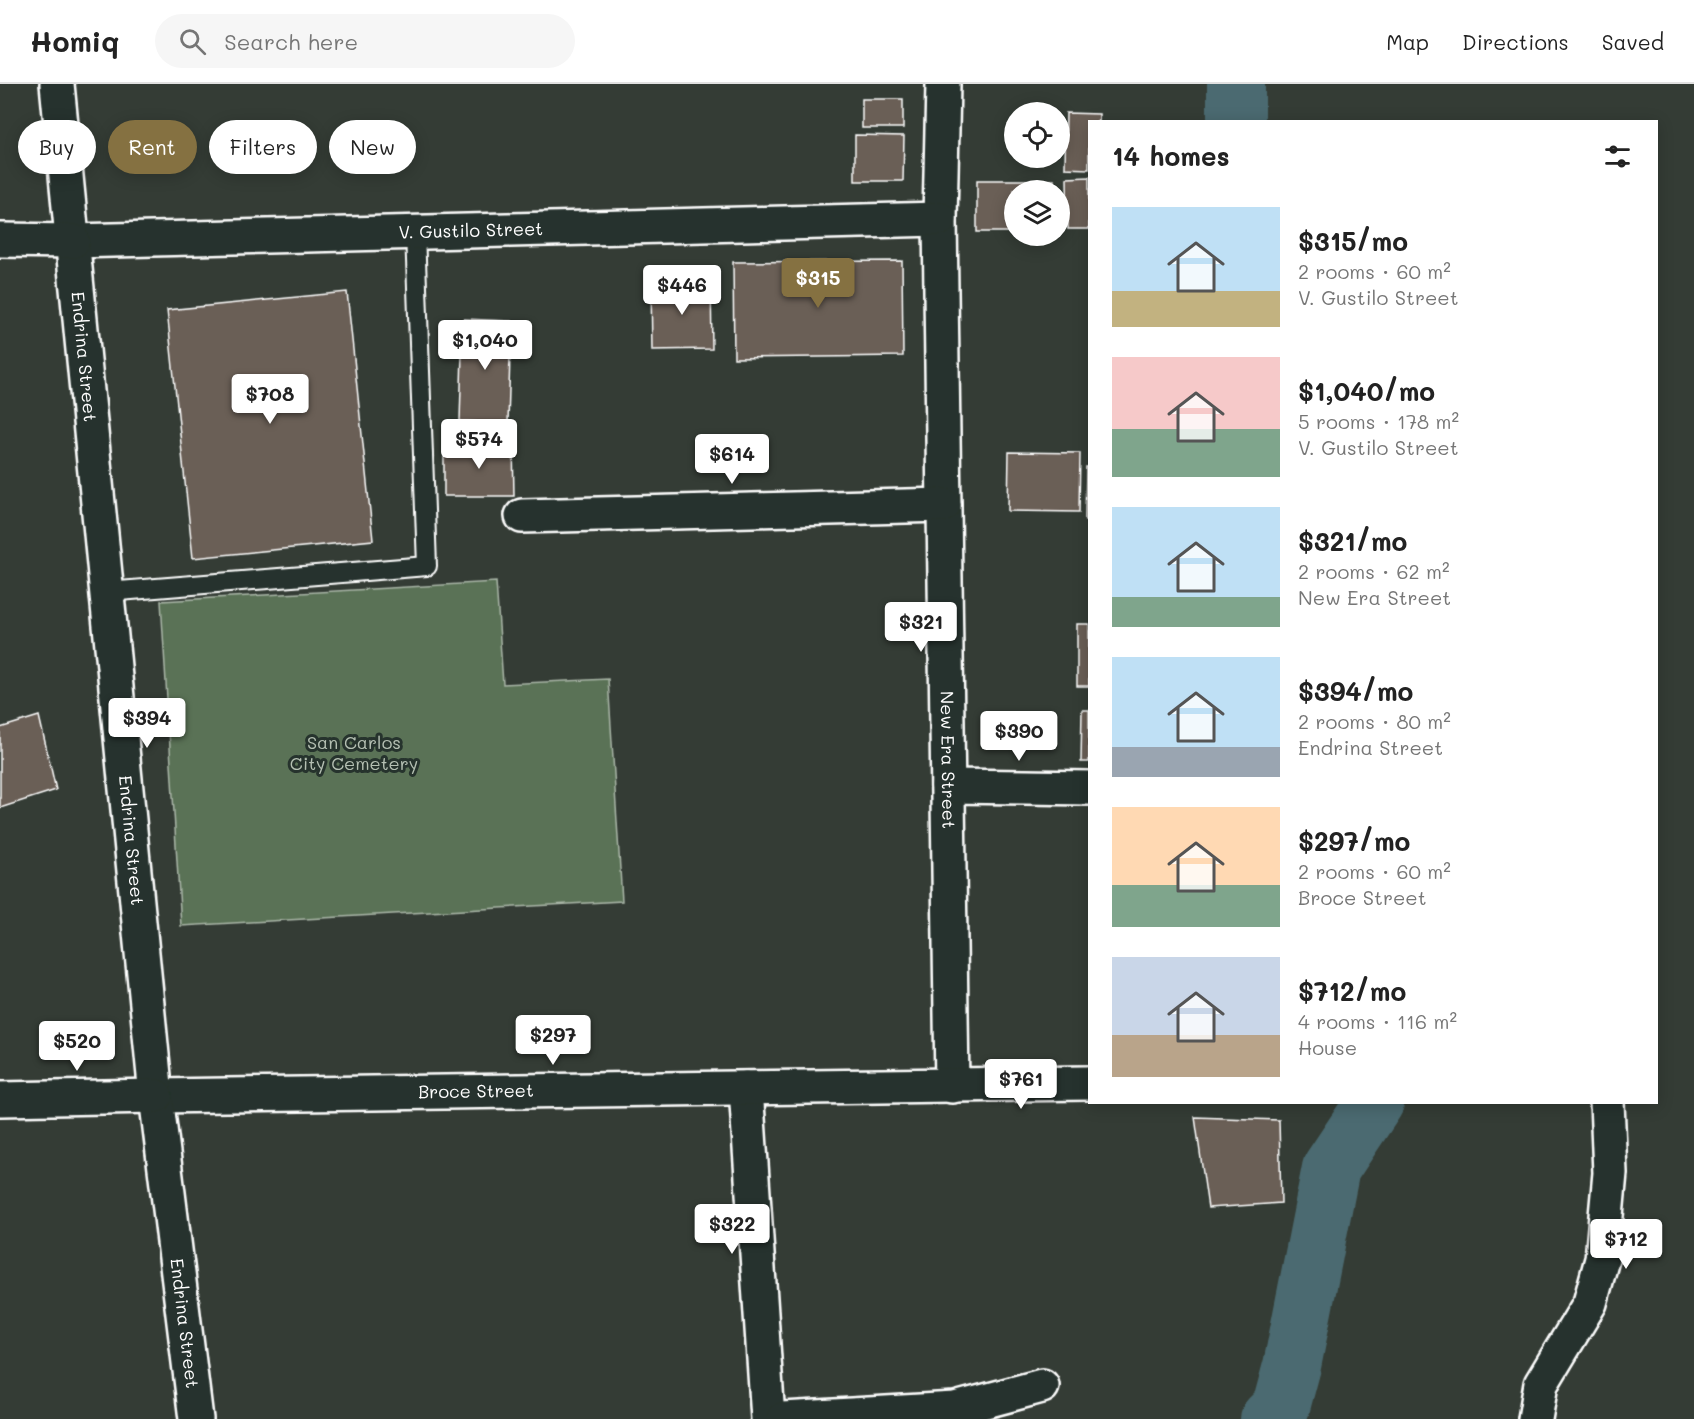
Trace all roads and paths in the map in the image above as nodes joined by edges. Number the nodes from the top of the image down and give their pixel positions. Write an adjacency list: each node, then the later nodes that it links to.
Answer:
1 (57, 84): 6 (street, Endrina Street)
2 (944, 84): 3 (street, New Era Street)
3 (940, 219): 4 (street, V. Gustilo Street); 7 (street, New Era Street)
4 (415, 232): 6 (street, V. Gustilo Street); 9 (lane)
5 (0, 240): 6 (street, V. Gustilo Street)
6 (73, 241): 9 (street, Endrina Street)
7 (944, 505): 8 (street); 10 (street, New Era Street)
8 (522, 516)
9 (106, 592): 15 (street, Endrina Street)
10 (948, 786): 11 (street); 13 (street, New Era Street)
11 (1088, 788)
12 (1088, 1083): 13 (street, Broce Street)
13 (952, 1086): 14 (street, Broce Street)
14 (746, 1088): 15 (street, Broce Street); 20 (street)
15 (156, 1096): 16 (street, Broce Street); 19 (street, Endrina Street)
16 (0, 1098)
17 (1607, 1104): 22 (street)
18 (1042, 1386): 21 (street)
19 (196, 1419)
20 (768, 1419)
21 (783, 1419)
22 (1535, 1419)

